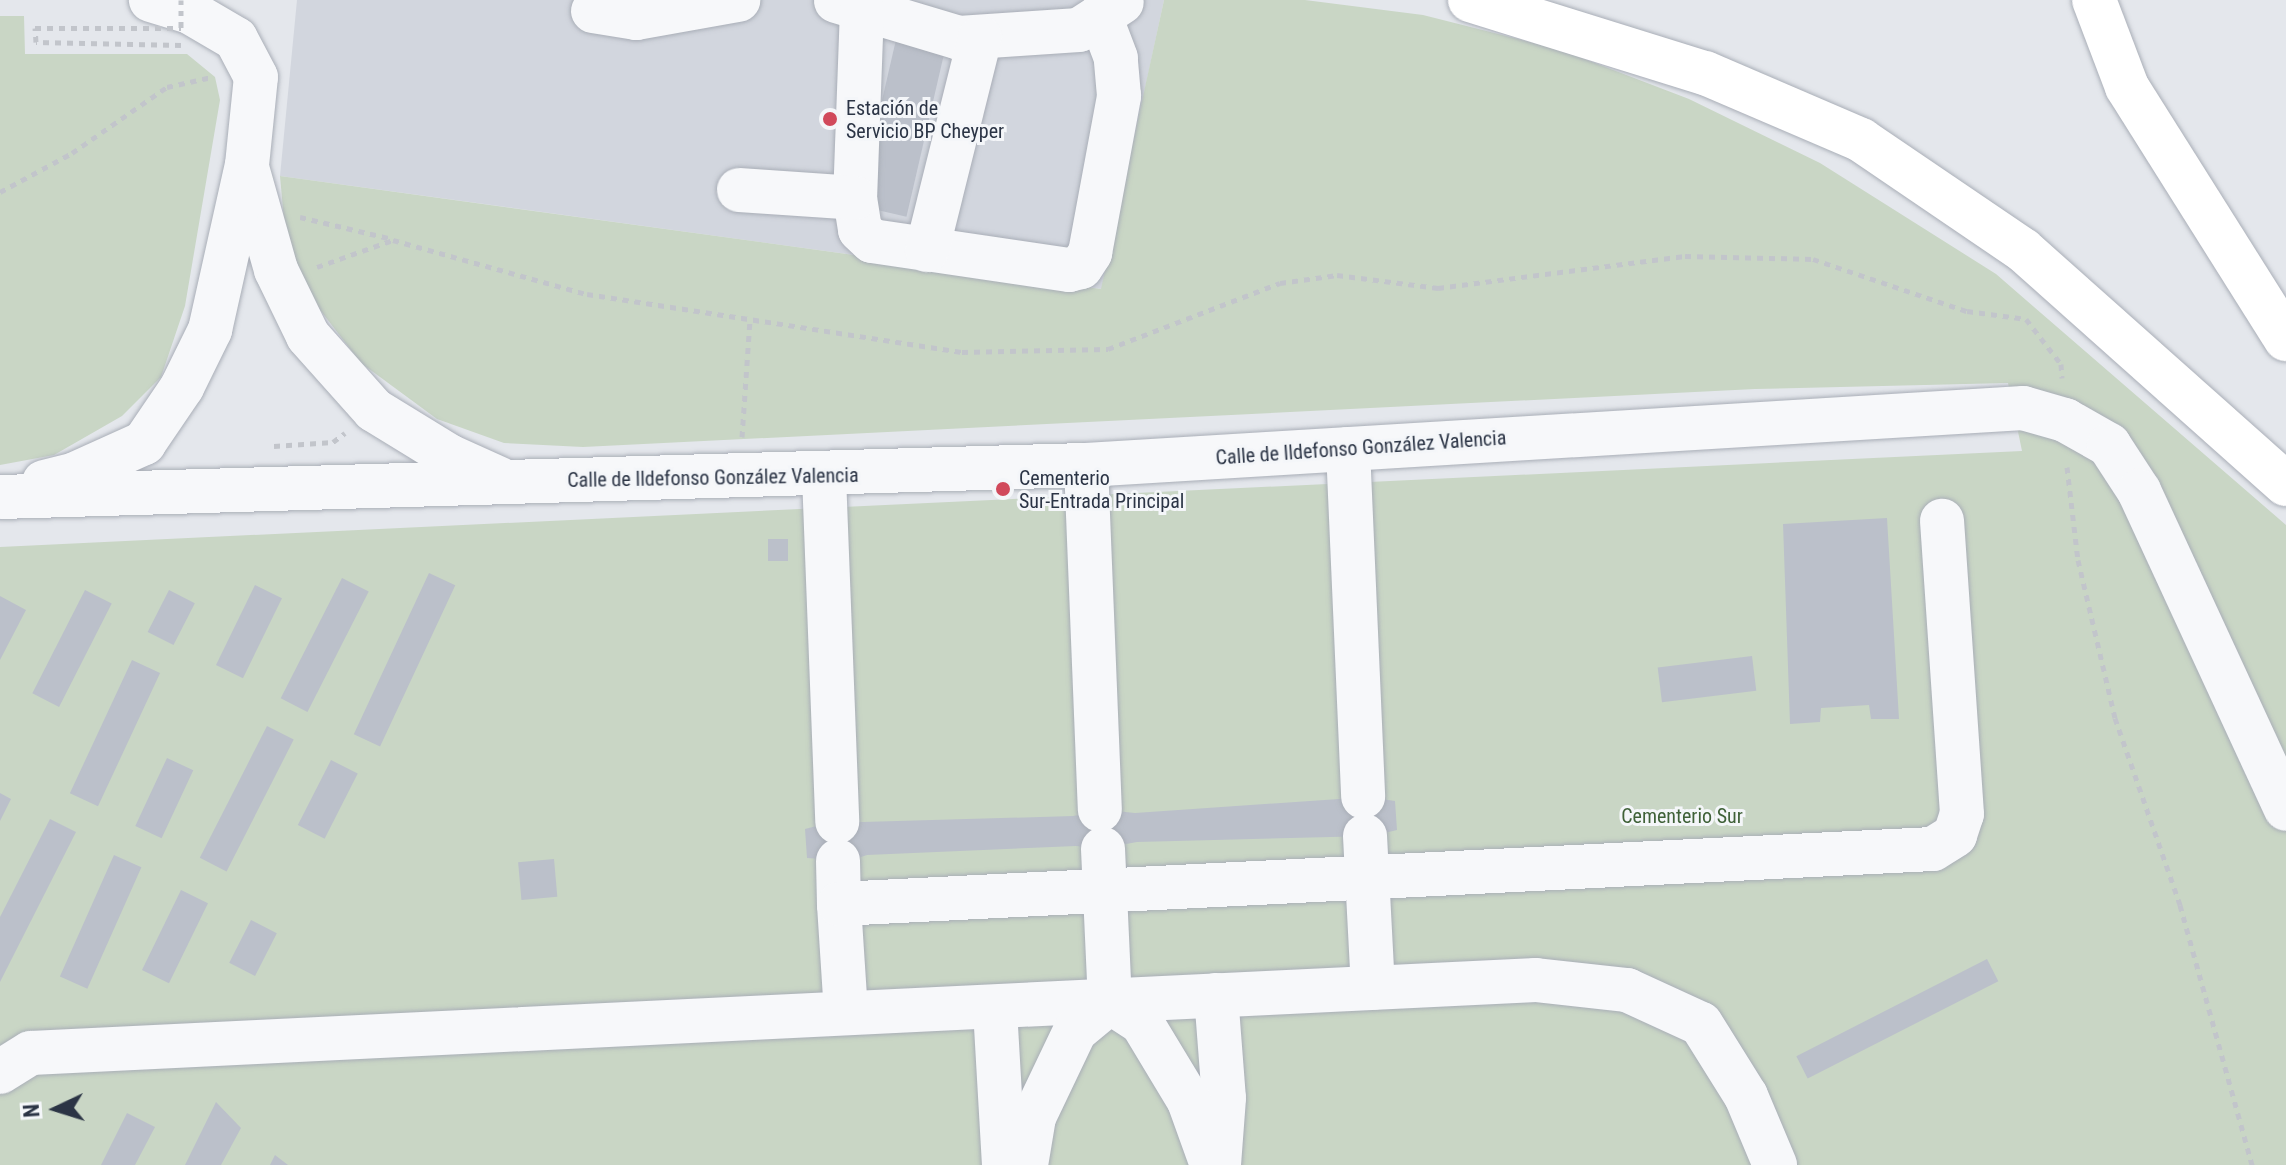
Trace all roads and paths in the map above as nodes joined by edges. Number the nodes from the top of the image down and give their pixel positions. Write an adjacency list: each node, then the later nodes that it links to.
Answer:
1 (151, 0): 12 (street)
2 (181, 0): 10 (path, bridge)
3 (738, 0): 8 (street)
4 (1470, 0): 30 (highway)
5 (2094, 0): 21 (highway)
6 (848, 4): 9 (street); 15 (street)
7 (1112, 8): 9 (street); 18 (street)
8 (593, 11)
9 (980, 37): 18 (street)
10 (181, 45)
11 (215, 77): 14 (path)
12 (247, 165): 16 (street, Calle de Ildefonso González Valencia); 31 (street, Calle de Ildefonso González Valencia)
13 (739, 190): 15 (street)
14 (0, 192)
15 (855, 198): 18 (street)
16 (258, 207): 17 (path); 22 (street, Calle de Ildefonso González Valencia)
17 (393, 240): 19 (path); 20 (path)
18 (927, 250)
19 (311, 269)
20 (750, 319): 23 (path); 28 (path)
21 (2286, 339)
22 (374, 410): 24 (path); 29 (street, Calle de Ildefonso González Valencia)
23 (2065, 420): 25 (street, Calle de Ildefonso González Valencia); 33 (street, Calle de Ildefonso González Valencia); 48 (path)
24 (269, 446)
25 (1348, 449): 26 (street, Calle de Ildefonso González Valencia); 34 (street)
26 (1086, 465): 27 (street, Calle de Ildefonso González Valencia); 35 (street)
27 (824, 476): 28 (street, Calle de Ildefonso González Valencia); 36 (street)
28 (740, 478): 29 (street, Calle de Ildefonso González Valencia)
29 (510, 483): 31 (street, Calle de Ildefonso González Valencia)
30 (2286, 484)
31 (0, 494)
32 (1942, 521): 34 (street)
33 (2286, 809)
34 (1365, 837): 35 (street); 37 (street)
35 (1103, 850): 36 (street); 39 (street)
36 (839, 904): 41 (street)
37 (1373, 988): 38 (street); 47 (street)
38 (1216, 995): 39 (street); 46 (street)
39 (1110, 1002): 40 (street); 44 (street); 45 (street)
40 (995, 1009): 41 (street); 43 (street)
41 (846, 1013): 42 (street)
42 (0, 1072)
43 (1004, 1165)
44 (1026, 1165)
45 (1212, 1165)
46 (1219, 1165)
47 (1775, 1165)
48 (2252, 1165)

